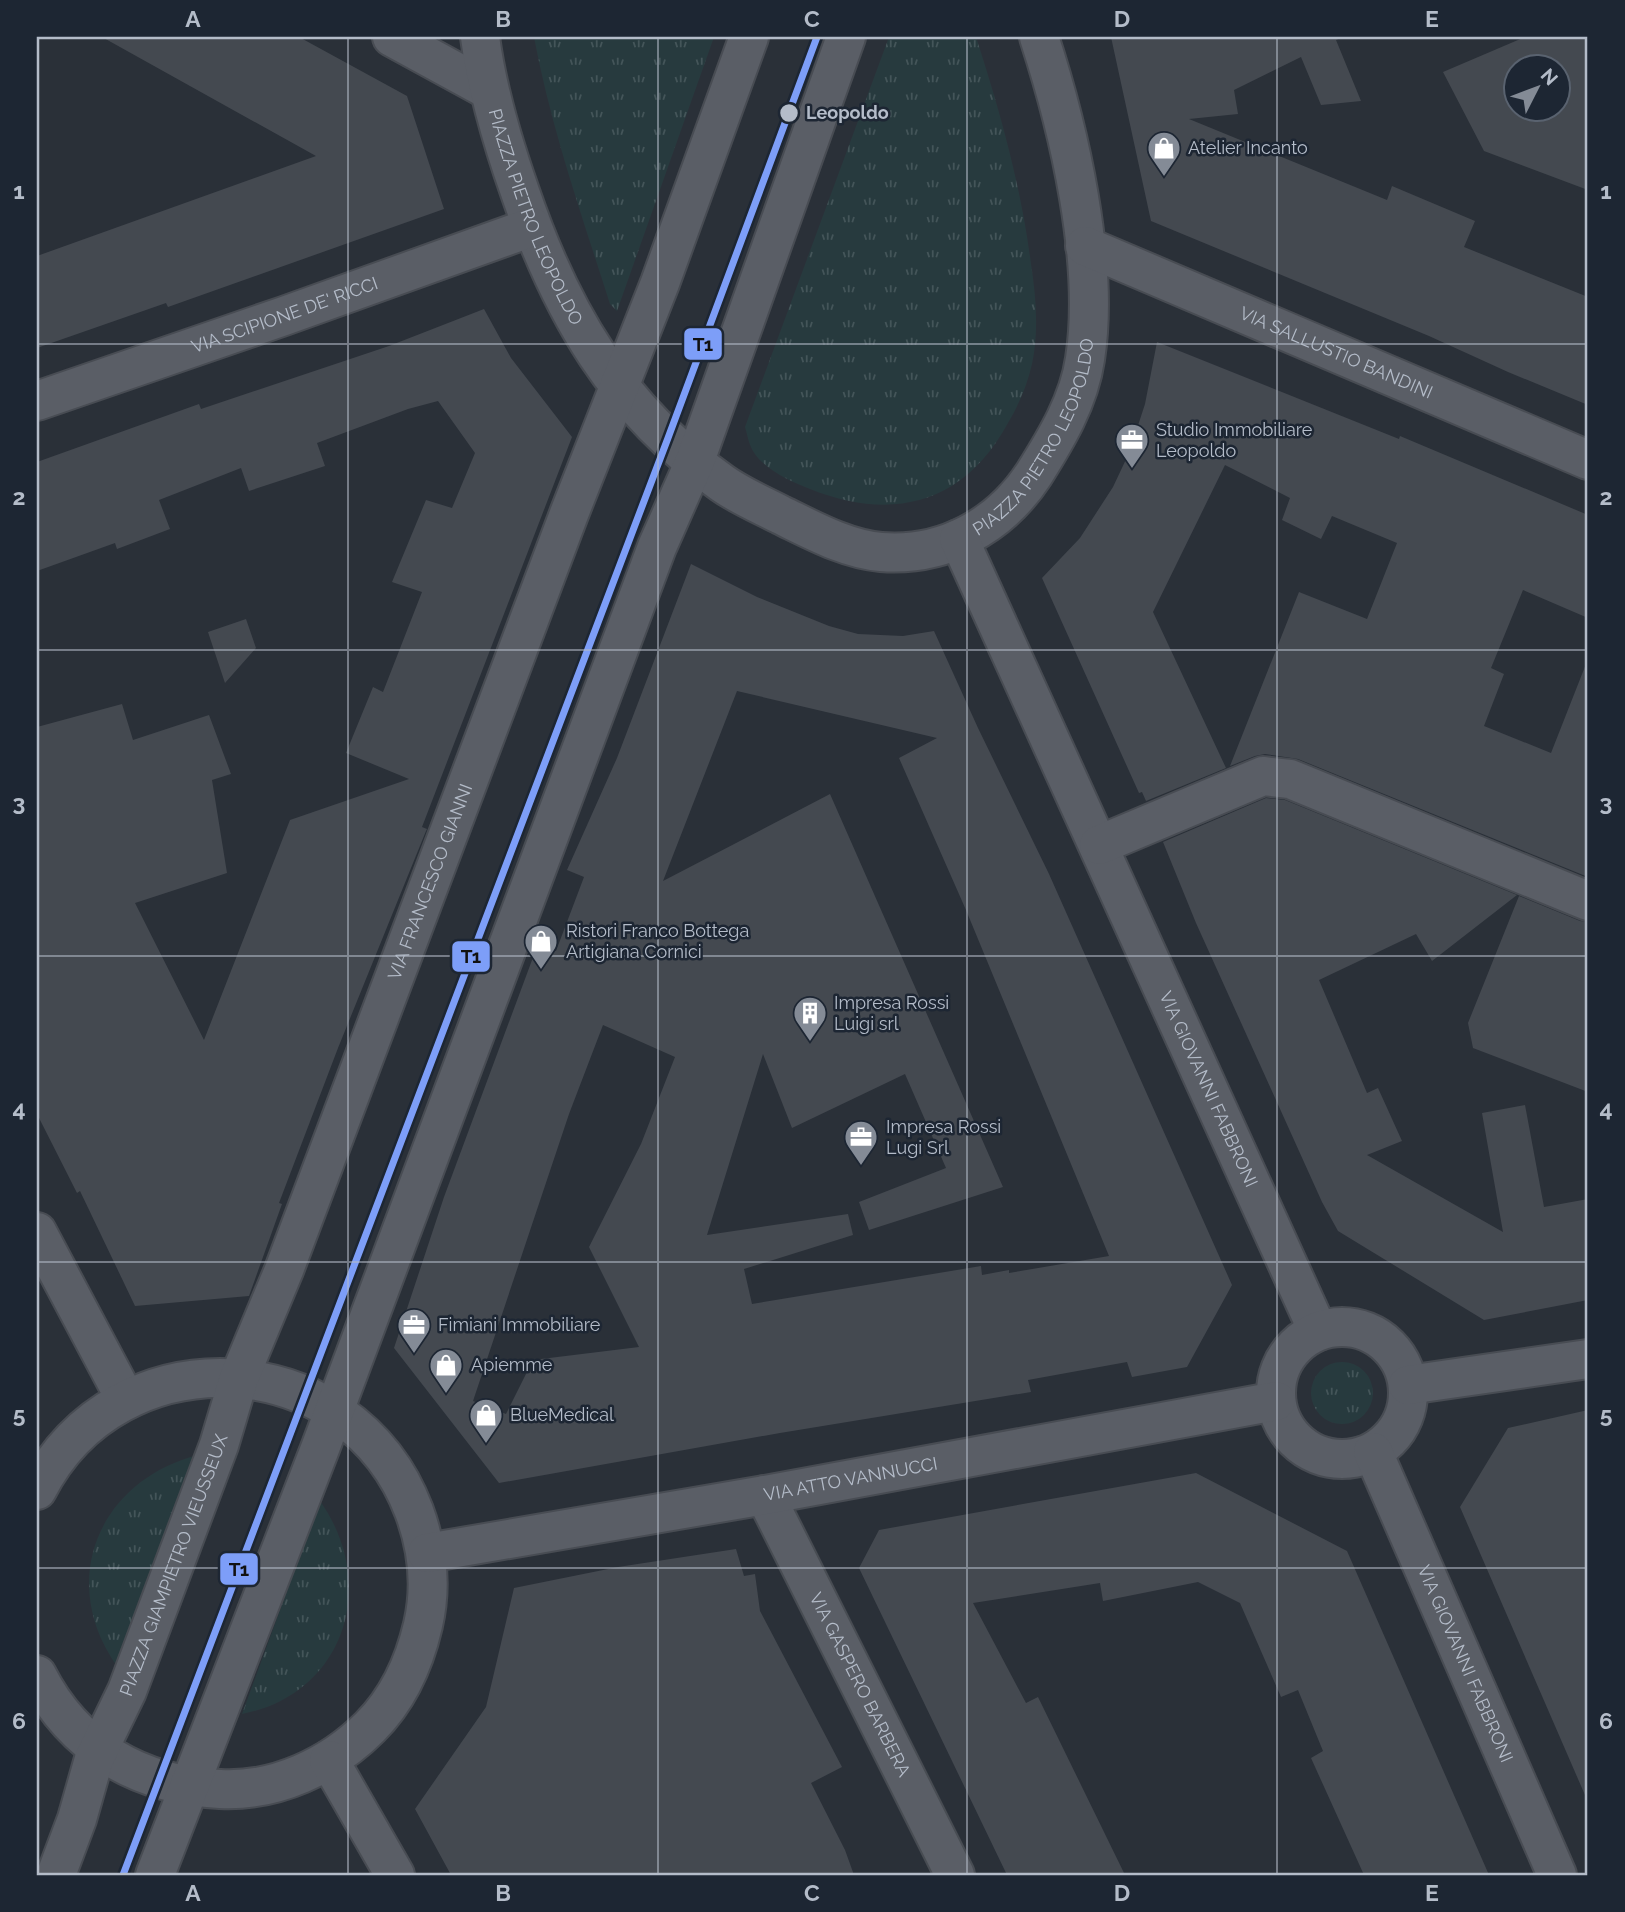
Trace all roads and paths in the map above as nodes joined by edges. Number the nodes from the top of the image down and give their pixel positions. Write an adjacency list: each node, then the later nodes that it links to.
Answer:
1 (392, 37): 6 (street)
2 (480, 37): 6 (street, PIAZZA PIETRO LEOPOLDO)
3 (749, 37): 9 (street)
4 (846, 37): 12 (street)
5 (1039, 37): 8 (street, PIAZZA PIETRO LEOPOLDO)
6 (489, 90): 7 (street, PIAZZA PIETRO LEOPOLDO)
7 (532, 227): 9 (street, PIAZZA PIETRO LEOPOLDO); 10 (street, VIA SCIPIONE DE' RICCI)
8 (1085, 246): 11 (street, VIA SALLUSTIO BANDINI); 13 (street, PIAZZA PIETRO LEOPOLDO)
9 (618, 386): 12 (street, PIAZZA PIETRO LEOPOLDO); 19 (street, VIA FRANCESCO GIANNI)
10 (37, 401)
11 (1588, 460)
12 (695, 461): 13 (street, PIAZZA PIETRO LEOPOLDO); 23 (street)
13 (959, 539): 14 (street, VIA GIOVANNI FABBRONI)
14 (1099, 845): 15 (street); 17 (street, VIA GIOVANNI FABBRONI)
15 (1588, 901)
16 (37, 1232): 21 (street)
17 (1318, 1331): 20 (street); 22 (street)
18 (1588, 1359): 20 (street)
19 (239, 1378): 21 (street); 23 (street); 29 (street, PIAZZA GIAMPIETRO VIEUSSEUX)
20 (1408, 1385): 24 (street)
21 (126, 1400): 25 (street)
22 (1276, 1401): 24 (street); 26 (street, VIA ATTO VANNUCCI)
23 (333, 1410): 27 (street); 31 (street)
24 (1373, 1452): 36 (street, VIA GIOVANNI FABBRONI)
25 (37, 1490)
26 (765, 1495): 27 (street, VIA ATTO VANNUCCI); 35 (street, VIA GASPERO BARBERA)
27 (427, 1553): 30 (street)
28 (37, 1675): 29 (street)
29 (99, 1749): 31 (street); 32 (street, PIAZZA GIAMPIETRO VIEUSSEUX)
30 (329, 1760): 31 (street); 34 (street)
31 (189, 1788): 33 (street)
32 (56, 1875)
33 (155, 1875)
34 (395, 1875)
35 (955, 1875)
36 (1556, 1875)

